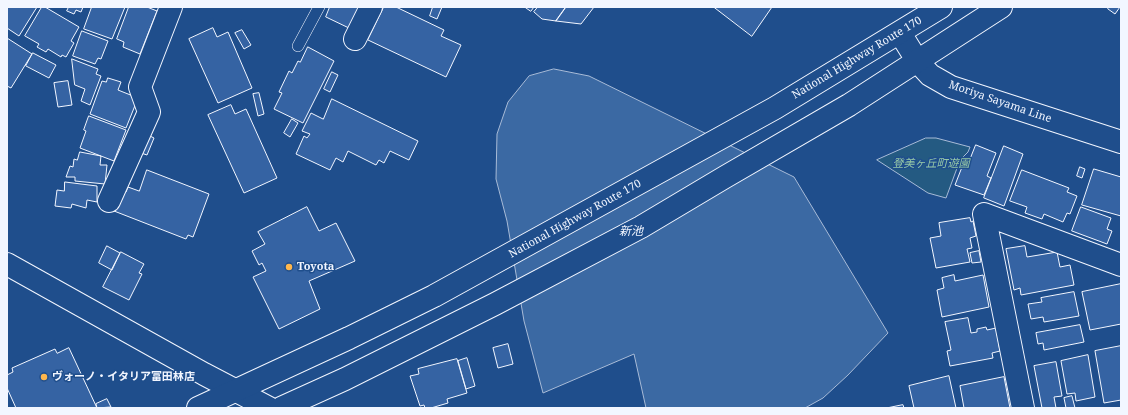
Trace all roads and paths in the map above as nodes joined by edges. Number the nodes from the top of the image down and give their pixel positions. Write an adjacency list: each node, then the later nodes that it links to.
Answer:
1 (171, 7): 11 (main road)
2 (319, 7): 8 (lane)
3 (371, 7): 7 (main road)
4 (941, 7): 6 (main road, National Highway Route 170)
5 (1001, 7): 9 (main road)
6 (900, 32): 9 (main road, Moriya Sayama Line); 14 (main road, National Highway Route 170)
7 (355, 39)
8 (298, 46)
9 (918, 62): 10 (main road, Moriya Sayama Line); 17 (main road)
10 (1121, 142)
11 (109, 200)
12 (7, 264): 14 (main road)
13 (1121, 265): 18 (main road)
14 (236, 390): 15 (main road, National Highway Route 170); 16 (main road)
15 (198, 408)
16 (269, 408)
17 (281, 408)
18 (1023, 408)

